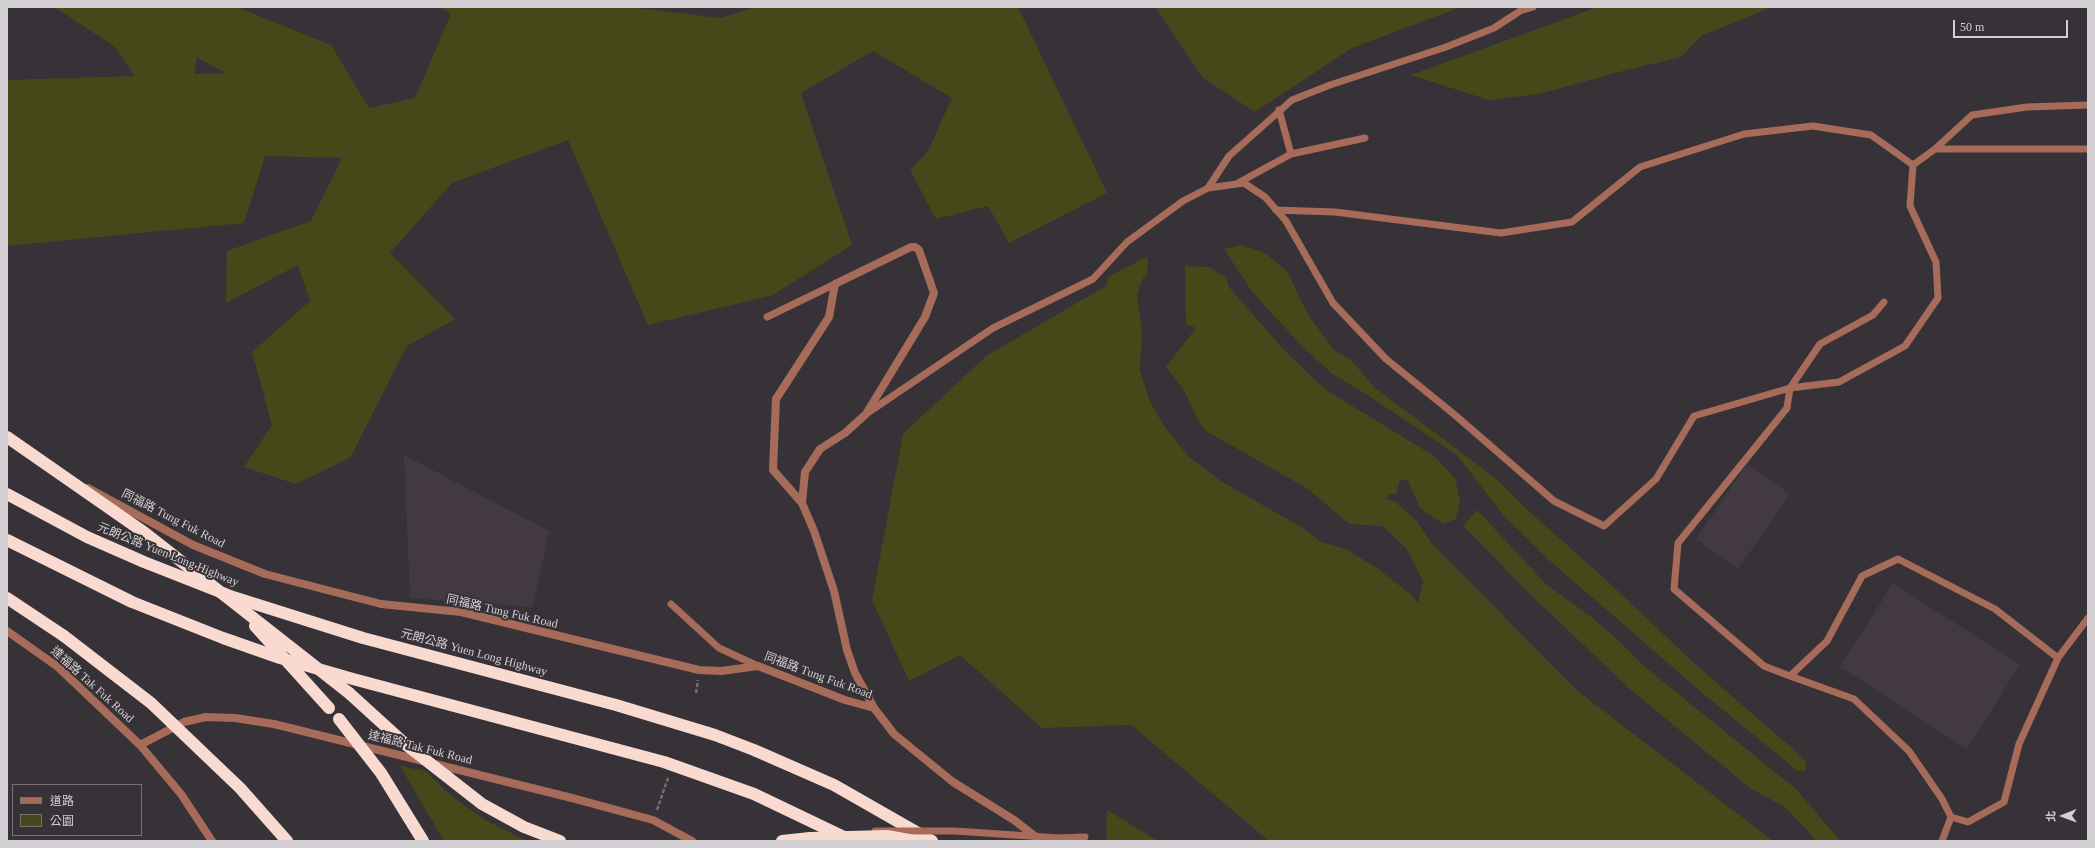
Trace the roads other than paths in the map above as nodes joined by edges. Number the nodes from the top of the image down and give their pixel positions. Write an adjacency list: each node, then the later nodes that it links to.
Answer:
1 (1533, 7): 3 (lane)
2 (2088, 105): 5 (lane)
3 (1279, 110): 7 (lane); 10 (lane)
4 (1365, 138): 7 (lane)
5 (1936, 149): 6 (lane); 8 (lane)
6 (2088, 149)
7 (1291, 154): 9 (lane)
8 (1913, 165): 11 (lane); 15 (lane)
9 (1236, 184): 10 (lane); 11 (lane)
10 (1208, 188): 16 (lane)
11 (1276, 210): 15 (lane)
12 (835, 284): 14 (lane); 16 (street); 20 (street)
13 (1884, 302): 15 (lane)
14 (767, 317)
15 (1790, 388): 29 (lane)
16 (866, 414): 20 (street)
17 (7, 437): 24 (highway, bridge)
18 (7, 441): 28 (street, 同福路 Tung Fuk Road)
19 (7, 494): 43 (highway, 元朗公路 Yuen Long Highway)
20 (802, 503): 30 (street)
21 (7, 540): 41 (highway)
22 (7, 598): 36 (highway, bridge)
23 (671, 604): 28 (lane)
24 (238, 608): 37 (highway, bridge); 38 (highway, bridge)
25 (2088, 618): 27 (lane)
26 (7, 631): 31 (street, 達福路 Tak Fuk Road)
27 (2058, 658): 29 (lane); 32 (lane)
28 (758, 666): 30 (street, 同福路 Tung Fuk Road)
29 (1790, 676): 32 (lane)
30 (874, 708): 44 (street)
31 (140, 745): 35 (street, 達福路 Tak Fuk Road); 39 (street, 達福路 Tak Fuk Road)
32 (1951, 816): 45 (lane)
33 (1085, 837): 34 (lane, bridge)
34 (810, 838): 40 (highway); 42 (highway, bridge)
35 (212, 841)
36 (287, 841)
37 (423, 841)
38 (560, 841)
39 (692, 841)
40 (782, 841)
41 (853, 841)
42 (914, 841)
43 (932, 841)
44 (1041, 841)
45 (1942, 841)

